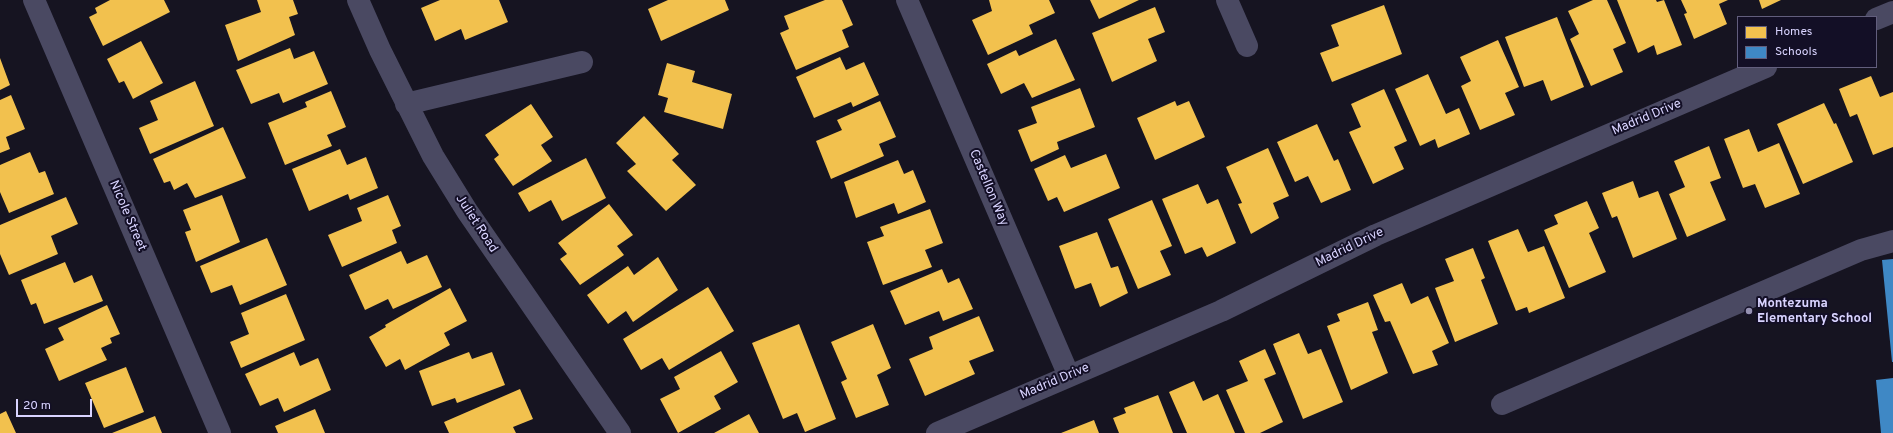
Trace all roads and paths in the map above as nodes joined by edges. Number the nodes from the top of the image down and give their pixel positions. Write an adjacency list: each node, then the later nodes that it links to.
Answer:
1 (34, 0): 14 (street, Nicole Street)
2 (358, 0): 10 (street, Juliet Road)
3 (908, 0): 12 (street, Castellon Way)
4 (1228, 0): 7 (street)
5 (1893, 12): 6 (street)
6 (1877, 19)
7 (1247, 46)
8 (582, 62): 10 (street)
9 (1764, 68): 12 (street, Madrid Drive)
10 (406, 104): 15 (street, Juliet Road)
11 (1893, 241): 13 (street)
12 (1069, 376): 16 (street, Madrid Drive)
13 (1502, 404)
14 (220, 433)
15 (620, 433)
16 (937, 433)

